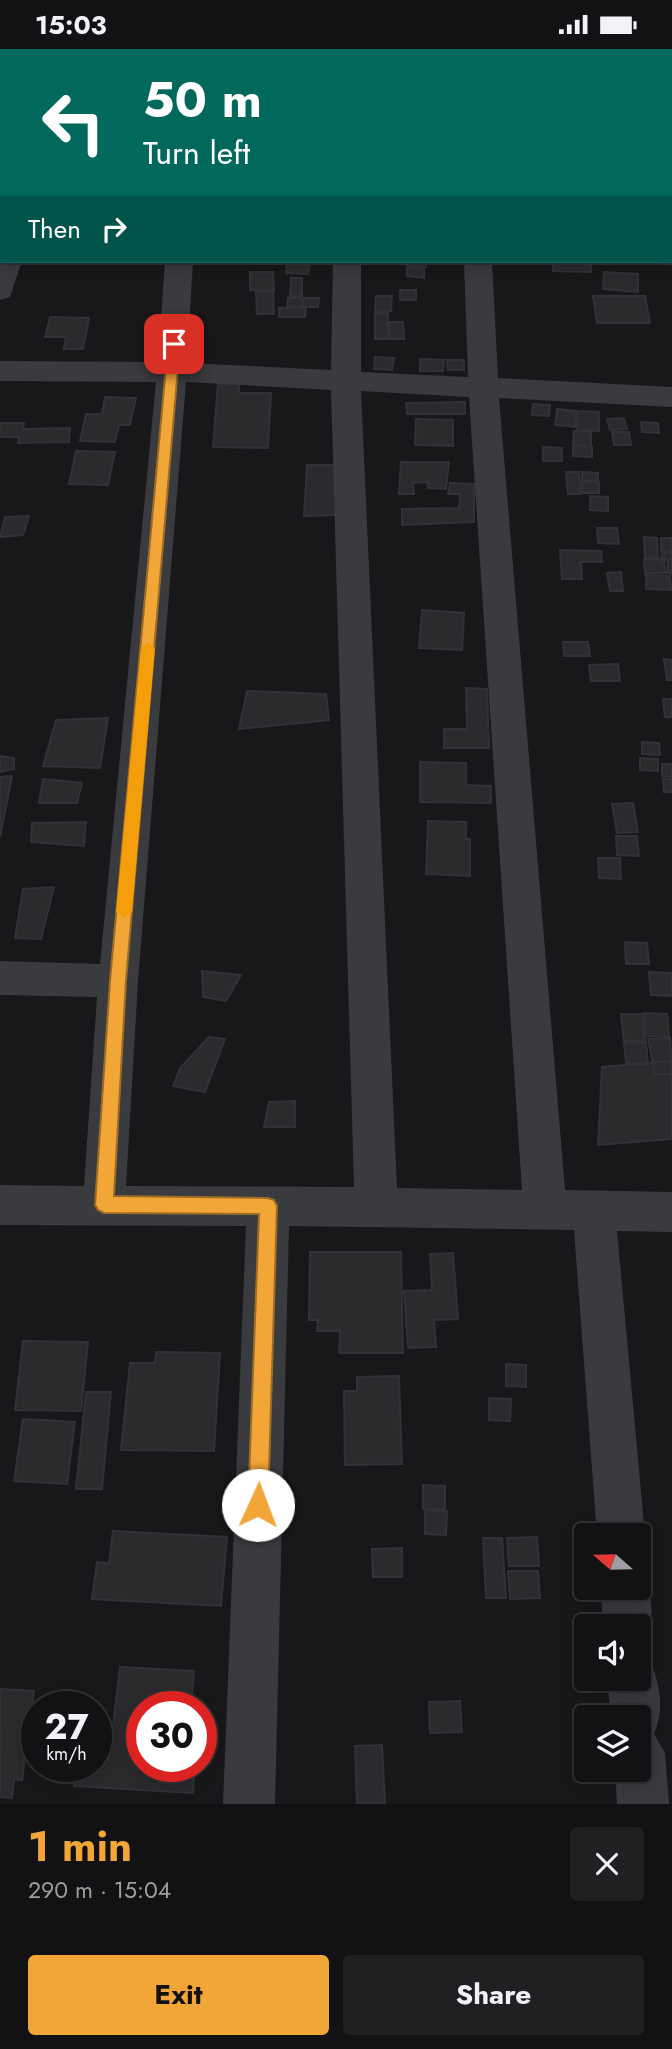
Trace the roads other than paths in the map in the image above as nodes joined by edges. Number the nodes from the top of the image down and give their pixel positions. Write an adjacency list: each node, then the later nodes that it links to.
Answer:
1 (7, 263): 5 (street)
2 (179, 263): 7 (street)
3 (347, 263): 8 (street)
4 (478, 263): 9 (street)
5 (0, 291)
6 (0, 371): 7 (street)
7 (172, 372): 8 (street); 12 (street)
8 (346, 382): 9 (street); 16 (street)
9 (484, 386): 10 (street); 17 (street)
10 (672, 397)
11 (0, 978): 12 (street)
12 (118, 981): 14 (street)
13 (0, 1205): 14 (street)
14 (104, 1205): 15 (street)
15 (268, 1206): 16 (street); 22 (street)
16 (376, 1206): 17 (street)
17 (545, 1209): 18 (street)
18 (594, 1210): 19 (street); 20 (street)
19 (672, 1212)
20 (620, 1523)
21 (641, 1782): 23 (street)
22 (248, 1804)
23 (643, 1804)

